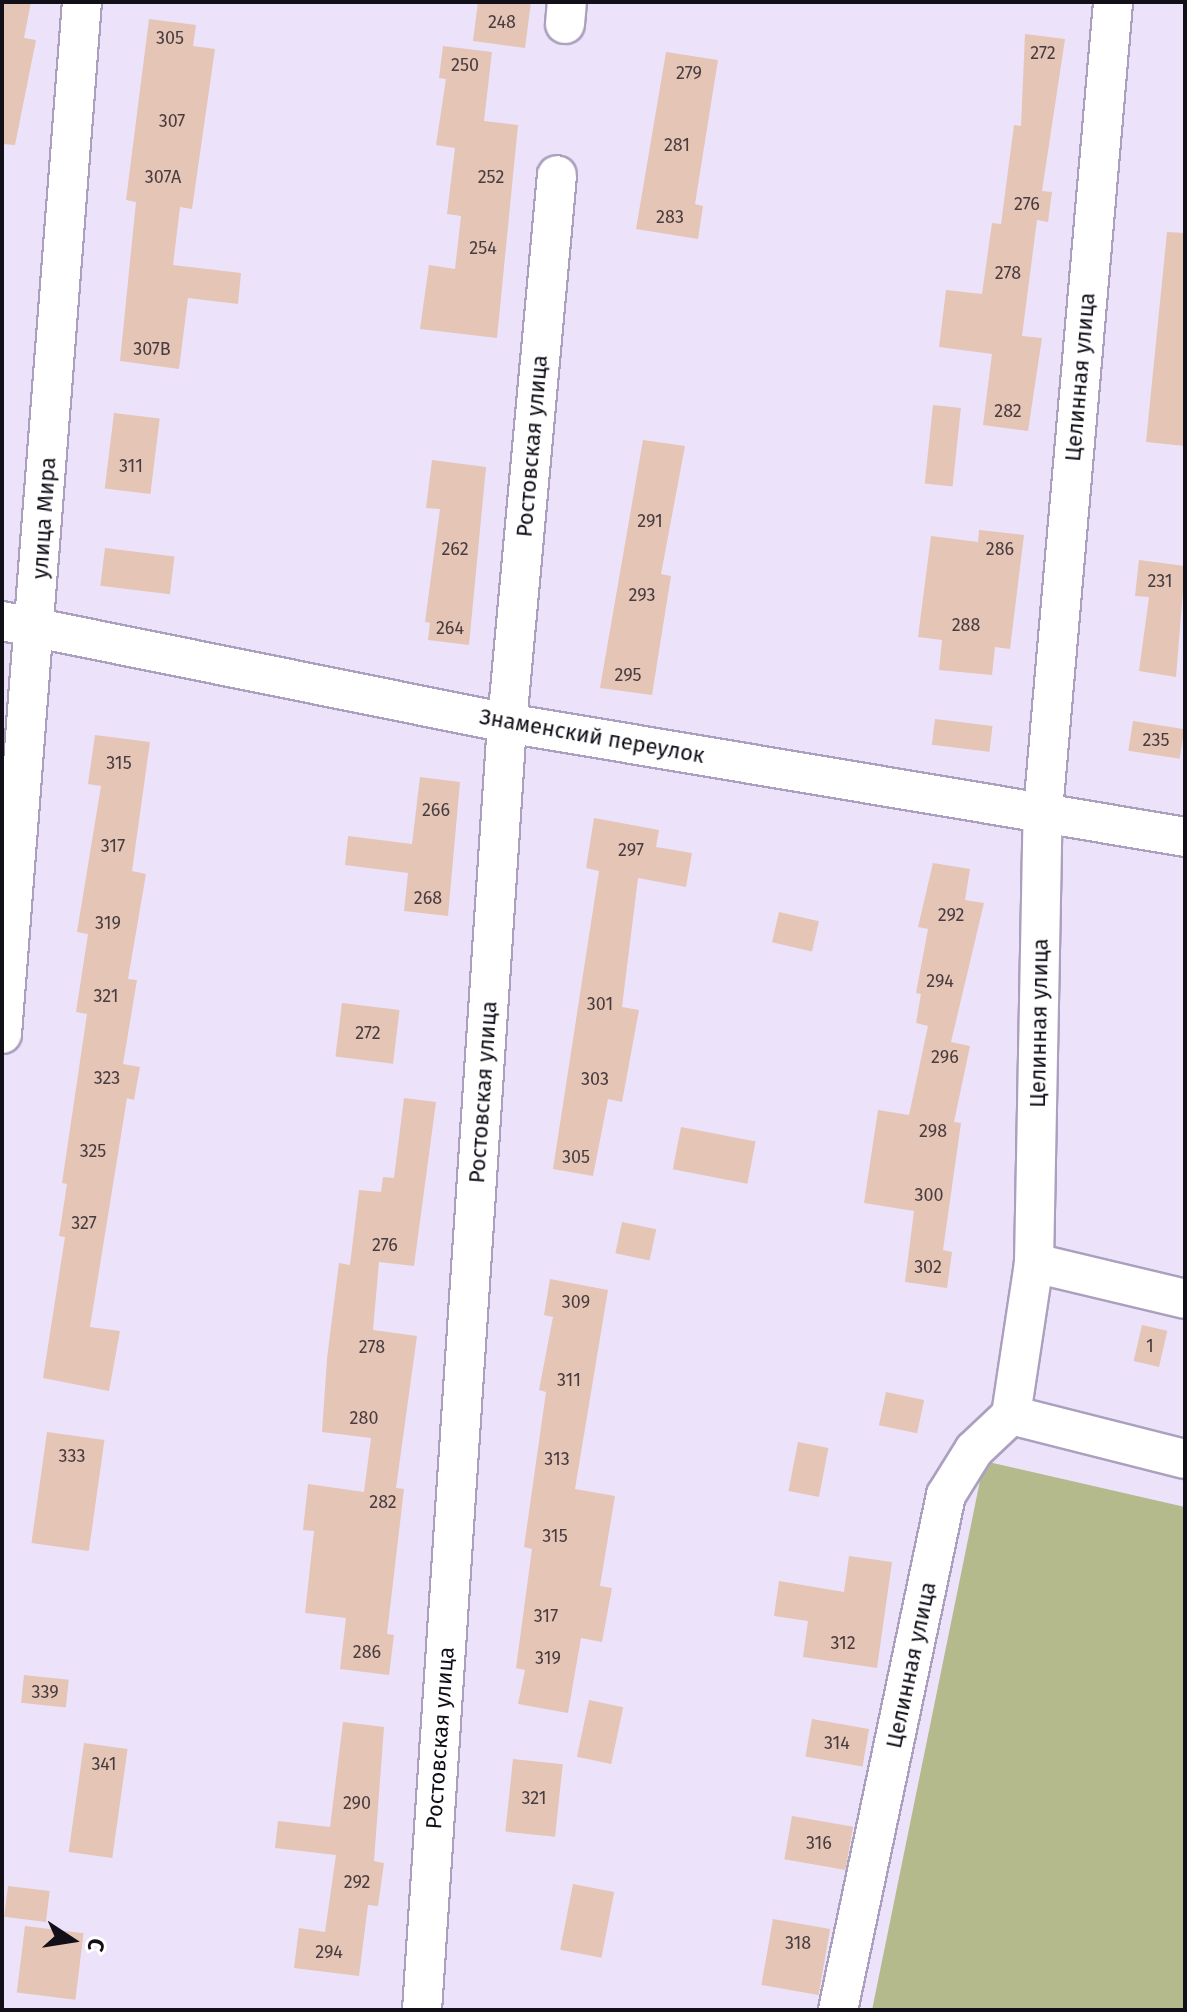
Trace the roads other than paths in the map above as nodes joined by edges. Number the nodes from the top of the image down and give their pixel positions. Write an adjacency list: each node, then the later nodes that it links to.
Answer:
1 (82, 2): 4 (street, улица Мира)
2 (1113, 2): 6 (street, Целинная улица)
3 (557, 175): 5 (street, Ростовская улица)
4 (19, 623): 5 (street, Знаменский переулок); 8 (street, улица Мира)
5 (507, 723): 6 (street, Знаменский переулок); 13 (street, Ростовская улица)
6 (1043, 811): 7 (street, Знаменский переулок); 9 (street, Целинная улица)
7 (1185, 837)
8 (2, 1034)
9 (1034, 1263): 10 (street); 11 (street, Целинная улица)
10 (1185, 1299)
11 (1011, 1415): 12 (street); 14 (street, Целинная улица)
12 (1185, 1459)
13 (422, 2010)
14 (838, 2010)

